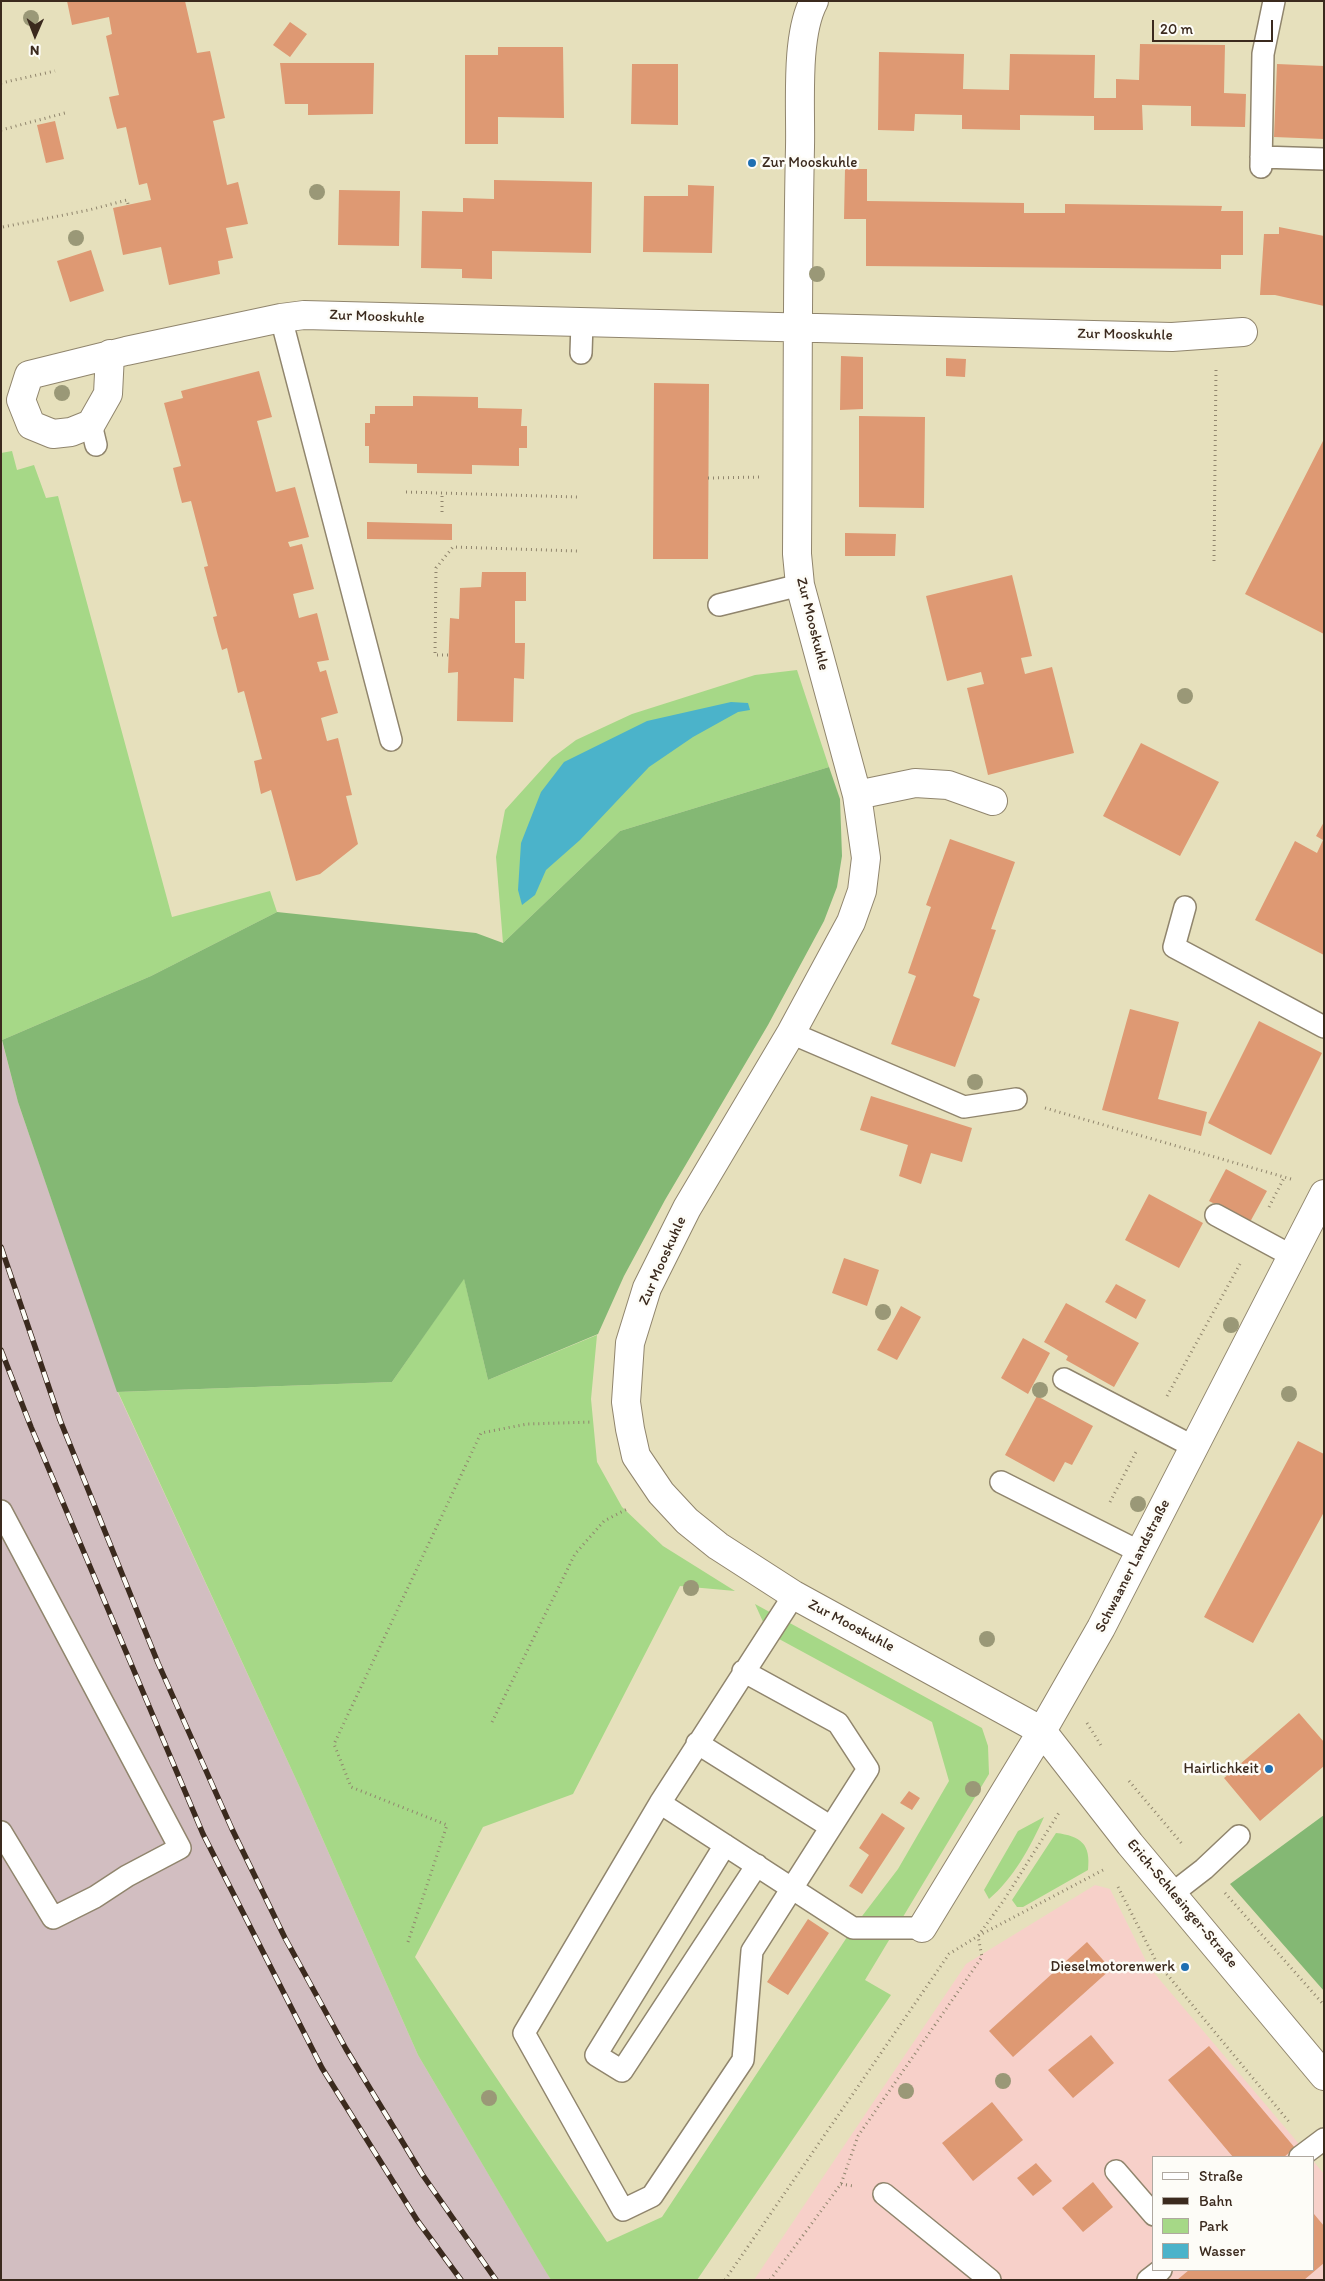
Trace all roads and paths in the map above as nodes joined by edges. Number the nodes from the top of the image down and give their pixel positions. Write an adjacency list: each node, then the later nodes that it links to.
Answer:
1 (814, 1): 12 (street, Zur Mooskuhle)
2 (1274, 1): 7 (lane)
3 (55, 71): 4 (path)
4 (1, 83)
5 (65, 113): 6 (path)
6 (1, 130)
7 (1324, 159)
8 (128, 204): 9 (path)
9 (3, 227)
10 (281, 318): 11 (street, Zur Mooskuhle); 16 (street, Zur Mooskuhle); 28 (lane)
11 (582, 323): 12 (street, Zur Mooskuhle); 15 (lane)
12 (797, 328): 14 (street, Zur Mooskuhle); 17 (street, Zur Mooskuhle)
13 (1243, 332): 14 (street, Zur Mooskuhle)
14 (1216, 333): 24 (path)
15 (581, 352)
16 (110, 354): 16 (street, Zur Mooskuhle)
17 (798, 477): 18 (path); 25 (street, Zur Mooskuhle)
18 (708, 478)
19 (406, 492): 20 (path)
20 (442, 493): 21 (path); 22 (path)
21 (578, 497)
22 (442, 512)
23 (576, 551): 27 (path)
24 (1214, 561)
25 (800, 585): 26 (lane); 29 (street, Zur Mooskuhle)
26 (719, 605)
27 (448, 655)
28 (391, 740)
29 (857, 795): 30 (street); 33 (street, Zur Mooskuhle)
30 (993, 801)
31 (1186, 907): 32 (lane)
32 (1324, 1027)
33 (792, 1033): 34 (lane); 42 (street, Zur Mooskuhle)
34 (1016, 1099): 35 (path)
35 (1284, 1176): 36 (path); 39 (path)
36 (1292, 1179)
37 (1324, 1194): 40 (street, Schwaaner Landstraße)
38 (1216, 1215): 39 (lane)
39 (1255, 1236): 40 (lane); 43 (path)
40 (1292, 1256): 44 (street, Schwaaner Landstraße)
41 (1064, 1379): 43 (lane)
42 (628, 1420): 46 (street, Zur Mooskuhle); 68 (path)
43 (1151, 1425): 44 (lane); 48 (path)
44 (1194, 1447): 48 (street, Schwaaner Landstraße)
45 (1001, 1482): 49 (lane)
46 (661, 1492): 50 (street, Zur Mooskuhle); 52 (path)
47 (1, 1511): 58 (lane)
48 (1154, 1524): 49 (street, Schwaaner Landstraße)
49 (1140, 1552): 53 (street, Schwaaner Landstraße)
50 (794, 1595): 51 (lane); 53 (street, Zur Mooskuhle)
51 (743, 1671): 54 (lane); 57 (lane)
52 (492, 1722)
53 (1042, 1731): 65 (street, Erich-Schlesinger-Straße); 66 (street, Schwaaner Landstraße)
54 (697, 1743): 55 (lane); 57 (lane)
55 (660, 1803): 60 (lane); 64 (lane)
56 (1063, 1806): 67 (path)
57 (831, 1827): 64 (lane)
58 (1, 1832)
59 (1239, 1836): 65 (lane)
60 (725, 1845): 61 (lane); 61 (lane)
61 (757, 1865): 64 (lane)
62 (1112, 1876): 67 (path)
63 (1116, 1884): 70 (path)
64 (792, 1887): 66 (lane)
65 (1173, 1893): 69 (street, Erich-Schlesinger-Straße)
66 (922, 1928)
67 (978, 1936): 75 (path); 76 (path)
68 (408, 1942)
69 (1324, 2076)
70 (1312, 2148)
71 (1116, 2171): 73 (lane)
72 (884, 2194): 77 (lane)
73 (1152, 2213)
74 (1160, 2271): 78 (lane)
75 (725, 2280)
76 (770, 2280)
77 (990, 2280)
78 (1148, 2280)

